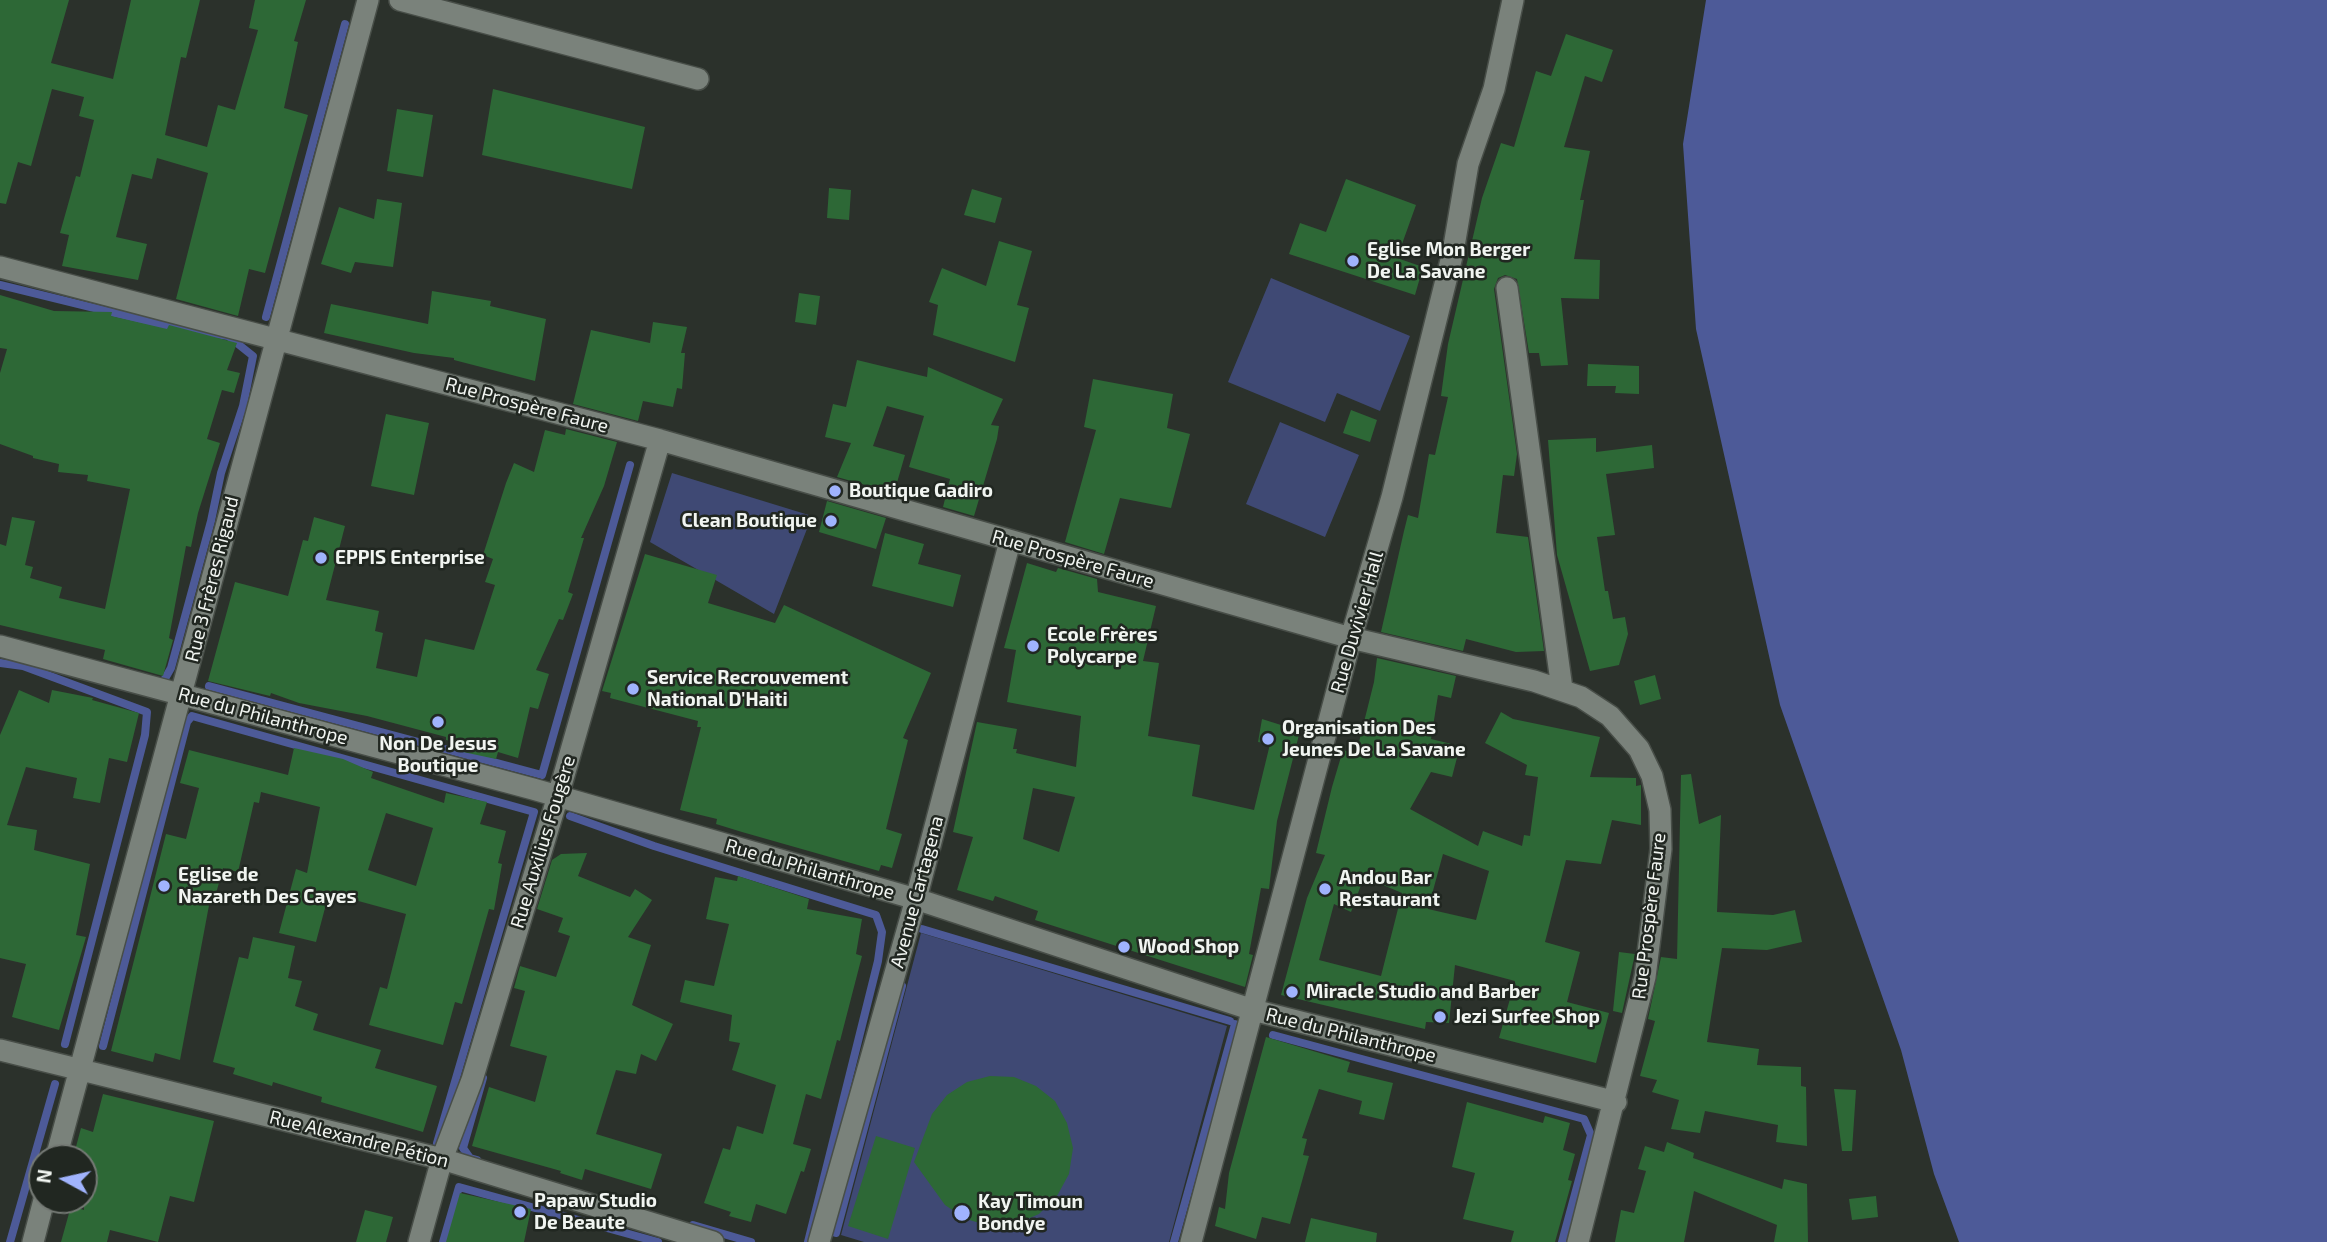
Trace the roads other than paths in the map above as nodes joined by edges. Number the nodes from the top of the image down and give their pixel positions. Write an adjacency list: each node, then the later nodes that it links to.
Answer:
1 (368, 0): 7 (street, Rue 3 Frères Rigaud)
2 (400, 0): 4 (street)
3 (1513, 0): 10 (street, Rue Duvivier Hall)
4 (698, 79)
5 (0, 267): 7 (street, Rue Prospère Faure)
6 (1507, 288): 12 (street)
7 (274, 339): 8 (street, Rue Prospère Faure); 13 (street, Rue 3 Frères Rigaud)
8 (660, 440): 9 (street, Rue Prospère Faure); 14 (street, Rue Auxilius Fougère)
9 (1010, 541): 10 (street, Rue Prospère Faure); 15 (street, Avenue Cartagena)
10 (1351, 638): 12 (street, Rue Prospère Faure); 16 (street, Rue Duvivier Hall)
11 (0, 646): 13 (street, Rue du Philanthrope)
12 (1562, 689): 19 (street, Rue Prospère Faure)
13 (183, 695): 14 (street, Rue du Philanthrope); 18 (street, Rue 3 Frères Rigaud)
14 (558, 796): 15 (street, Rue du Philanthrope); 21 (street, Rue Auxilius Fougère)
15 (916, 899): 16 (street, Rue du Philanthrope); 26 (street, Avenue Cartagena)
16 (1253, 1010): 19 (street, Rue du Philanthrope); 27 (street, Rue Duvivier Hall)
17 (0, 1050): 18 (street, Rue Alexandre Pétion)
18 (79, 1071): 20 (street, Rue 3 Frères Rigaud); 21 (street, Rue Alexandre Pétion)
19 (1616, 1102): 28 (street, Rue Prospère Faure)
20 (60, 1144)
21 (442, 1159): 24 (street, Rue Auxilius Fougère); 25 (street, Rue Alexandre Pétion)
22 (40, 1214): 23 (street)
23 (33, 1242)
24 (419, 1242)
25 (713, 1242)
26 (819, 1242)
27 (1191, 1242)
28 (1578, 1242)

